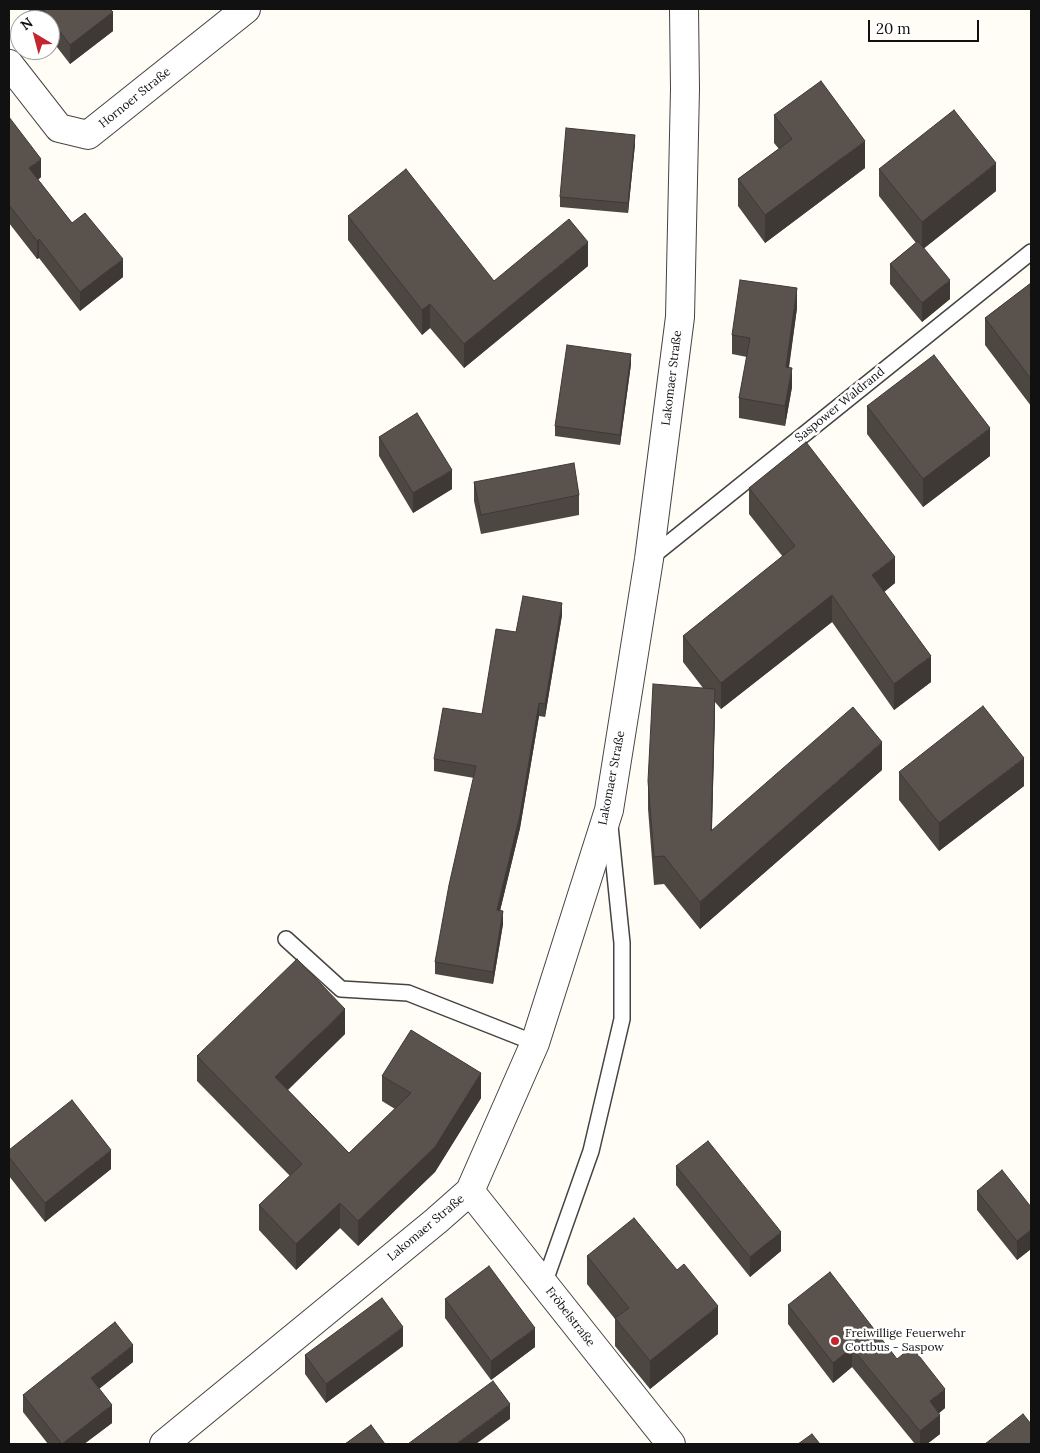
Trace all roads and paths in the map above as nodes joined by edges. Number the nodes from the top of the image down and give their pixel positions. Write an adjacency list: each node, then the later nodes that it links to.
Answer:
1 (246, 9): 3 (street, Hornoer Straße)
2 (684, 9): 5 (street, Lakomaer Straße)
3 (9, 64)
4 (1031, 252): 5 (lane, Saspower Waldrand)
5 (649, 559): 6 (street, Lakomaer Straße)
6 (609, 810): 8 (street, Lakomaer Straße); 10 (lane)
7 (286, 938): 8 (lane)
8 (535, 1043): 9 (street, Lakomaer Straße)
9 (470, 1191): 10 (street, Fröbelstraße); 11 (street, Lakomaer Straße)
10 (544, 1284): 12 (street, Fröbelstraße)
11 (164, 1444)
12 (671, 1444)

